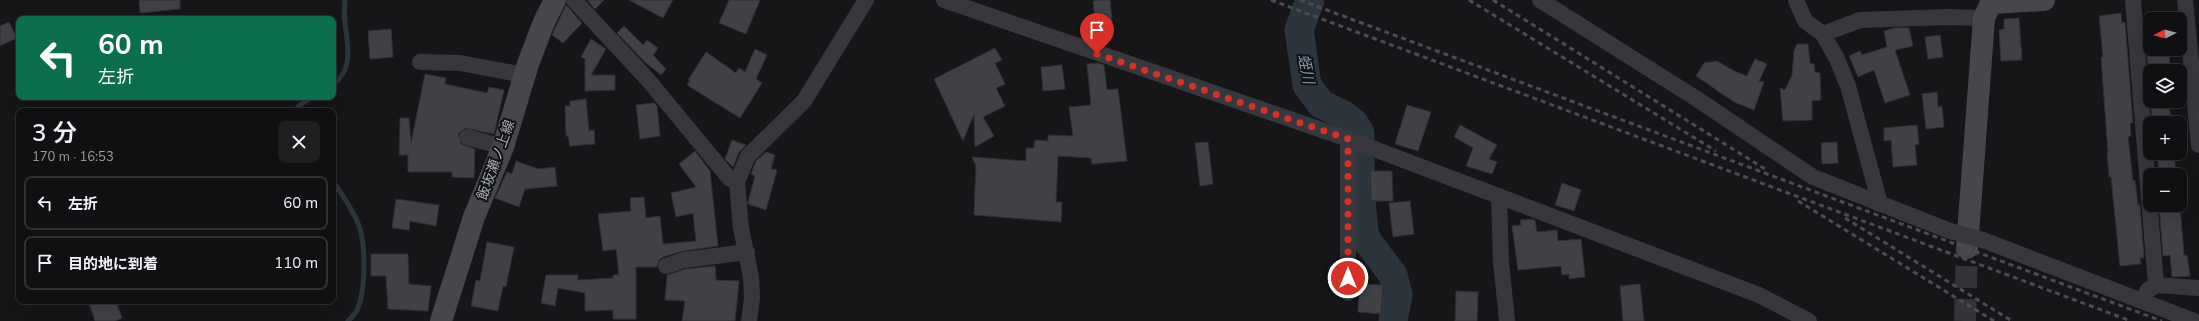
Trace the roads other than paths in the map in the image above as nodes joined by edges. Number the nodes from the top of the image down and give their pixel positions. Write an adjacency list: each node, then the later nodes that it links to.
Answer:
1 (555, 0): 13 (main road, 飯坂瀬ノ上線)
2 (574, 0): 18 (street)
3 (866, 0): 18 (street)
4 (944, 0): 16 (street)
5 (1540, 0): 20 (street)
6 (1796, 0): 11 (street)
7 (2044, 0): 10 (main road)
8 (2133, 0): 24 (street)
9 (2185, 0): 14 (street)
10 (1984, 18): 11 (street); 21 (main road)
11 (1823, 34): 20 (street)
12 (420, 62): 13 (street)
13 (524, 75): 17 (main road, 飯坂瀬ノ上線)
14 (2199, 136)
15 (468, 137): 17 (street)
16 (1351, 140): 19 (street); 26 (street)
17 (503, 147): 28 (main road, 飯坂瀬ノ上線)
18 (737, 182): 22 (street)
19 (1499, 196): 30 (street); 31 (street)
20 (1880, 204): 21 (street, bridge)
21 (1975, 244): 27 (street)
22 (747, 252): 23 (street); 29 (street)
23 (666, 266)
24 (2156, 285): 25 (street); 27 (street)
25 (2199, 288)
26 (1348, 294)
27 (2134, 299): 32 (street)
28 (441, 321)
29 (748, 321)
30 (1507, 321)
31 (1809, 321)
32 (2194, 321)

